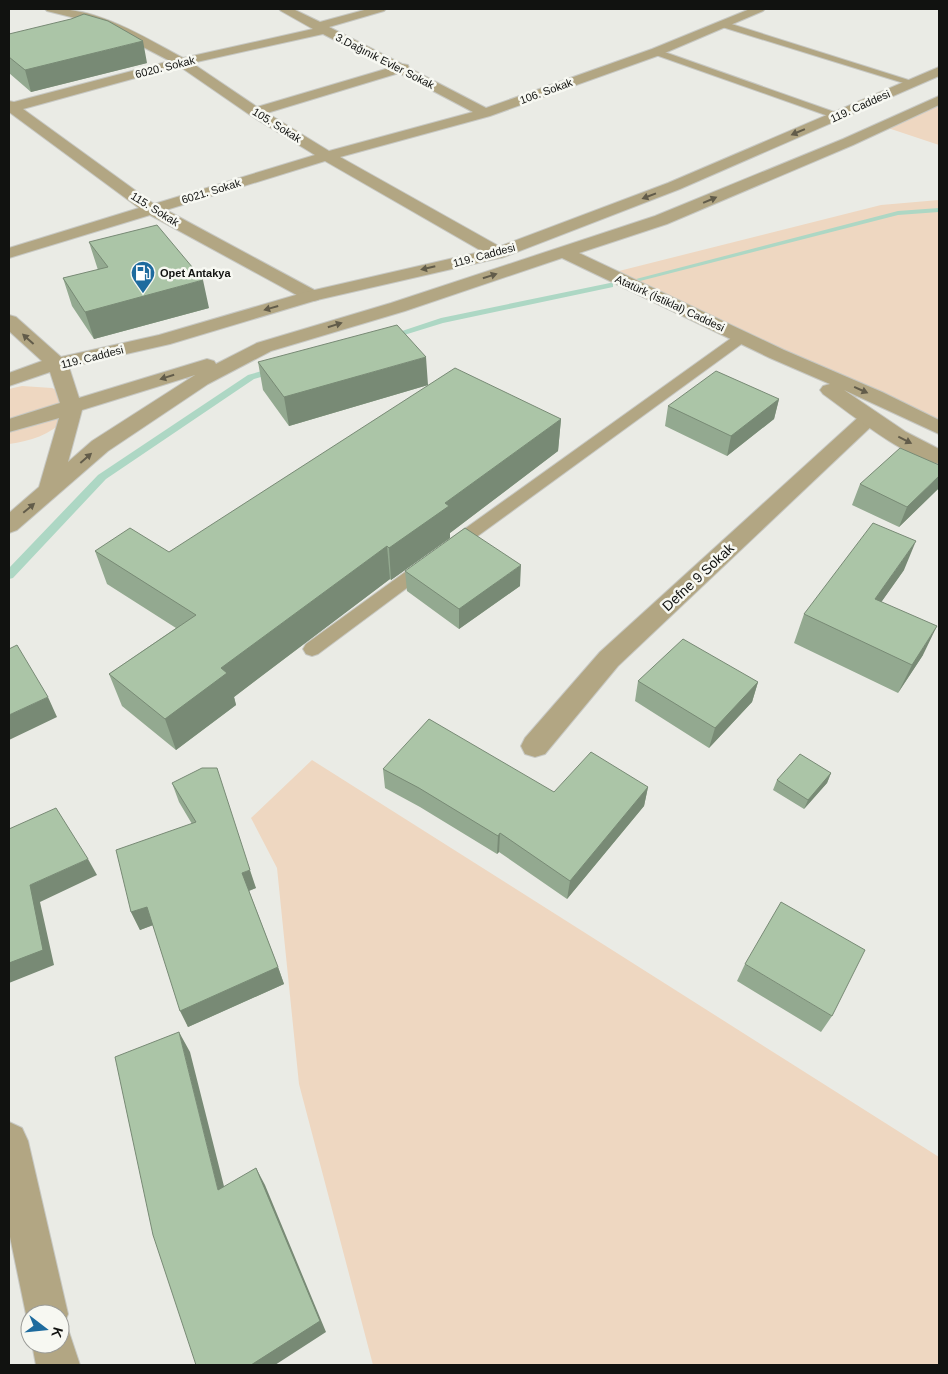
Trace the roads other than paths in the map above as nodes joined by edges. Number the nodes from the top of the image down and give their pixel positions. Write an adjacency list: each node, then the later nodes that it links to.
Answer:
1 (51, 9): 6 (street, 105. Sokak)
2 (285, 9): 8 (street, 3.Dağınık Evler Sokak)
3 (380, 9): 8 (street, 6020. Sokak)
4 (729, 9): 5 (street)
5 (753, 12): 7 (street, 106. Sokak)
6 (108, 17): 9 (street); 11 (street, 105. Sokak)
7 (722, 24): 10 (street, 106. Sokak); 14 (lane)
8 (322, 28): 11 (street, 6020. Sokak); 12 (street, 3.Dağınık Evler Sokak)
9 (87, 31)
10 (656, 52): 18 (street, 106. Sokak); 19 (lane)
11 (181, 62): 16 (street, 6020. Sokak); 17 (street, 105. Sokak)
12 (403, 68): 17 (street); 18 (street, 3.Dağınık Evler Sokak)
13 (939, 71): 14 (street, 119. Caddesi)
14 (913, 83): 19 (street, 119. Caddesi)
15 (939, 100): 22 (street, 119. Caddesi, one-way to 15)
16 (10, 107): 21 (street, 115. Sokak)
17 (255, 112): 20 (street, 105. Sokak)
18 (485, 112): 20 (street, 106. Sokak)
19 (837, 116): 24 (street, 119. Caddesi, one-way to 24)
20 (327, 156): 21 (street, 6021. Sokak); 24 (street, 105. Sokak)
21 (151, 209): 23 (street, 6021. Sokak); 25 (street, 115. Sokak)
22 (563, 252): 27 (street, Atatürk (İstiklal) Caddesi); 28 (street, 119. Caddesi, one-way to 22)
23 (9, 253)
24 (498, 253): 25 (street, 119. Caddesi, one-way to 25)
25 (312, 296): 30 (street, 119. Caddesi, one-way to 30)
26 (9, 321): 30 (street, one-way to 26)
27 (742, 337): 29 (street, Atatürk (İstiklal) Caddesi); 39 (lane)
28 (264, 347): 32 (street, 119. Caddesi, one-way to 32); 37 (street, 119. Caddesi, one-way to 28)
29 (777, 354): 33 (street, Atatürk (İstiklal) Caddesi); 35 (street, Atatürk (İstiklal) Caddesi, one-way to 35)
30 (58, 365): 31 (street, 119. Caddesi); 32 (street)
31 (9, 380)
32 (72, 407): 34 (street, 119. Caddesi); 37 (street)
33 (870, 417): 36 (street, Atatürk (İstiklal) Caddesi, one-way to 36); 40 (street, Defne 9 Sokak)
34 (9, 426)
35 (939, 428)
36 (939, 457)
37 (49, 490): 38 (street, 119. Caddesi, one-way to 37)
38 (9, 525)
39 (312, 649)
40 (535, 746)
41 (9, 1141): 42 (street)
42 (45, 1304)

